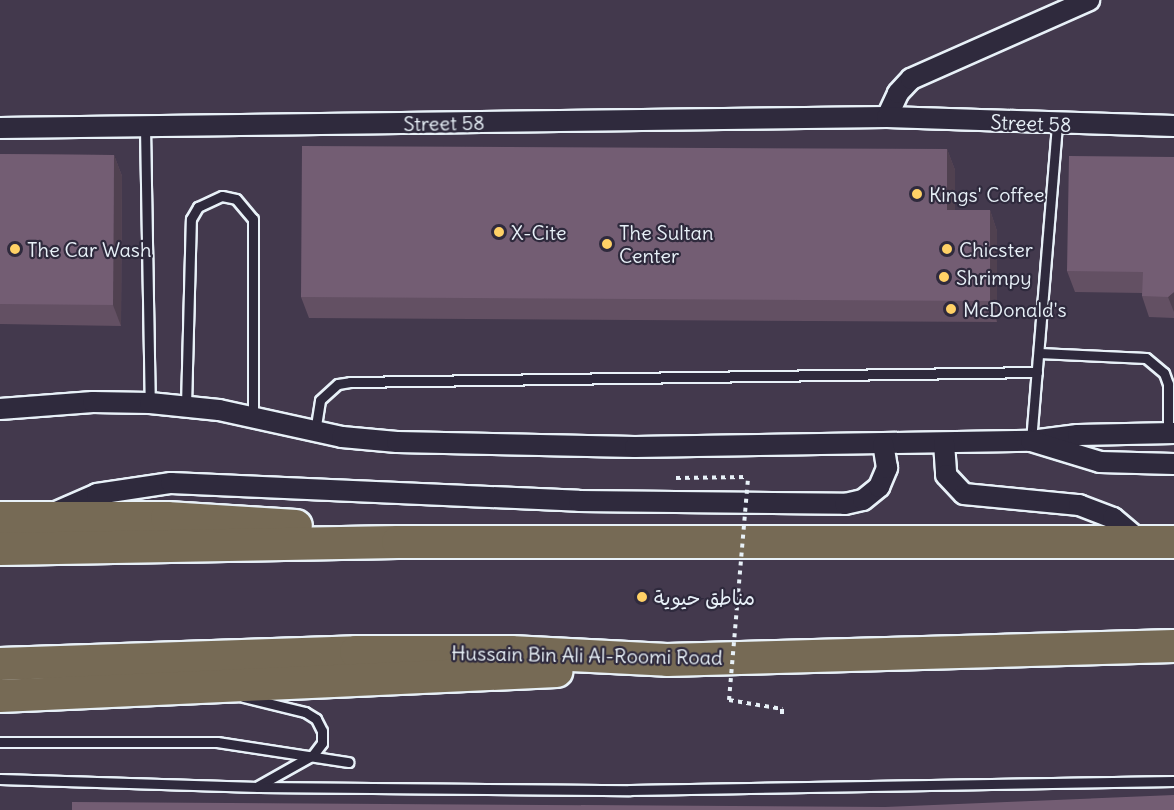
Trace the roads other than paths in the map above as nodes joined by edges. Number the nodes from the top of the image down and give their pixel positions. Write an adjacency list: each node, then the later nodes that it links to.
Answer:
1 (1089, 0): 2 (street)
2 (887, 117): 3 (street, Street 58); 5 (street, Street 58)
3 (1057, 124): 4 (street, Street 58); 7 (lane)
4 (1174, 126)
5 (145, 127): 6 (street, Street 58); 9 (lane)
6 (0, 128)
7 (1039, 353): 8 (lane); 14 (lane)
8 (1037, 372): 13 (lane); 15 (lane)
9 (150, 403): 10 (street); 11 (street)
10 (186, 406): 12 (street); 12 (lane)
11 (0, 409)
12 (253, 416): 13 (street)
13 (315, 432): 17 (street)
14 (1171, 433): 15 (street)
15 (1031, 441): 16 (street); 18 (street)
16 (944, 443): 17 (street); 22 (street)
17 (883, 444): 20 (street)
18 (1174, 464)
19 (0, 518): 20 (highway)
20 (44, 518): 21 (highway)
21 (398, 542): 22 (highway); 24 (highway)
22 (1142, 542): 23 (highway)
23 (1174, 542)
24 (0, 549)
25 (1174, 646): 26 (highway, Hussain Bin Ali Al-Roomi Road)
26 (667, 660): 27 (highway, Hussain Bin Ali Al-Roomi Road); 28 (highway)
27 (0, 664)
28 (215, 688): 29 (highway); 31 (lane)
29 (0, 696)
30 (0, 742): 31 (lane)
31 (308, 758): 32 (lane); 35 (lane)
32 (348, 762)
33 (0, 779): 35 (lane)
34 (1174, 782): 35 (lane)
35 (258, 787)

